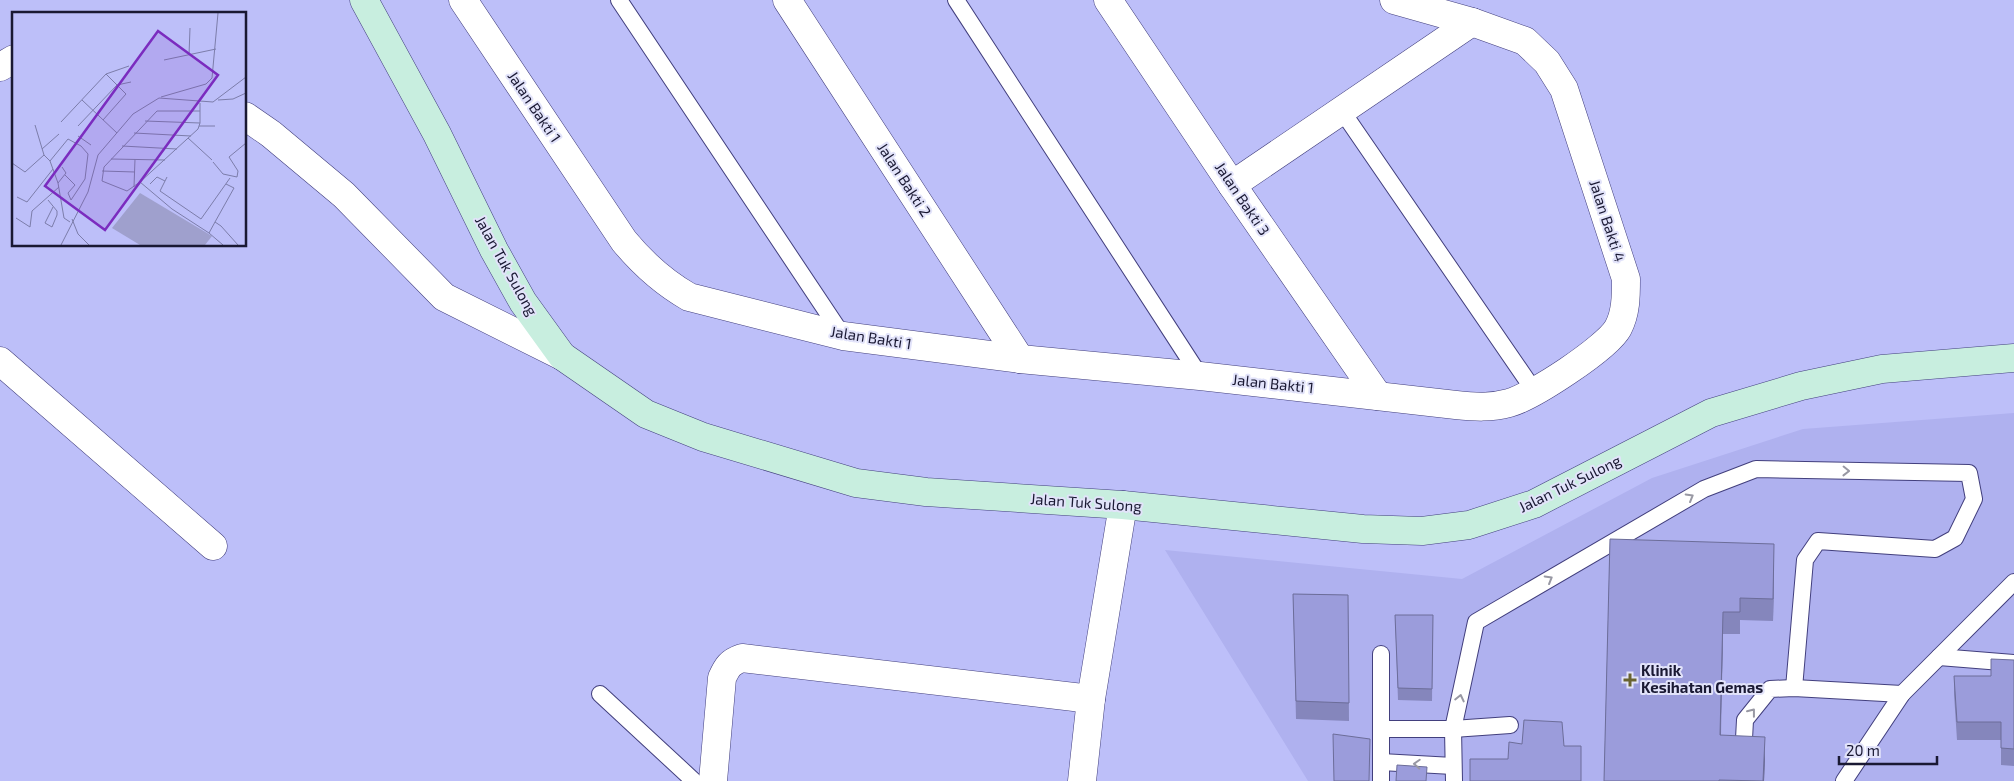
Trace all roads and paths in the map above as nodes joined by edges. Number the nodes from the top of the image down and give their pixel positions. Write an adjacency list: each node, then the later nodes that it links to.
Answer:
1 (364, 0): 15 (street, Jalan Tuk Sulong)
2 (463, 0): 14 (street, Jalan Bakti 1)
3 (619, 0): 14 (lane)
4 (787, 0): 17 (street, Jalan Bakti 2)
5 (956, 0): 19 (lane)
6 (1108, 0): 13 (street, Jalan Bakti 3)
7 (1401, 2): 8 (street, Jalan Bakti 4)
8 (1472, 22): 11 (street); 20 (street, Jalan Bakti 4)
9 (12, 60): 10 (street)
10 (0, 67)
11 (1342, 111): 13 (street); 20 (lane)
12 (246, 117): 15 (street)
13 (1232, 185): 21 (street, Jalan Bakti 3)
14 (842, 336): 17 (street, Jalan Bakti 1)
15 (562, 356): 23 (street, Jalan Tuk Sulong)
16 (2014, 358): 23 (street, Jalan Tuk Sulong)
17 (1020, 359): 19 (street, Jalan Bakti 1)
18 (5, 373): 24 (street)
19 (1200, 376): 21 (street, Jalan Bakti 1)
20 (1535, 392): 22 (street, Jalan Bakti 4)
21 (1378, 396): 22 (street, Jalan Bakti 1)
22 (1430, 402)
23 (1123, 505): 32 (street)
24 (213, 546)
25 (2014, 582): 27 (lane)
26 (1381, 654): 34 (lane)
27 (1939, 657): 28 (lane); 31 (lane)
28 (2014, 663)
29 (1794, 688): 31 (lane); 35 (lane, one-way to 29); 36 (lane, one-way to 29)
30 (600, 694): 39 (lane)
31 (1902, 694): 43 (lane)
32 (1091, 699): 40 (street); 41 (street)
33 (1510, 726): 35 (lane)
34 (1381, 729): 35 (lane); 37 (lane)
35 (1453, 730): 38 (lane)
36 (1743, 758)
37 (1381, 762): 38 (lane, one-way to 37); 42 (lane)
38 (1454, 774)
39 (694, 781)
40 (713, 781)
41 (1082, 781)
42 (1381, 781)
43 (1844, 781)

